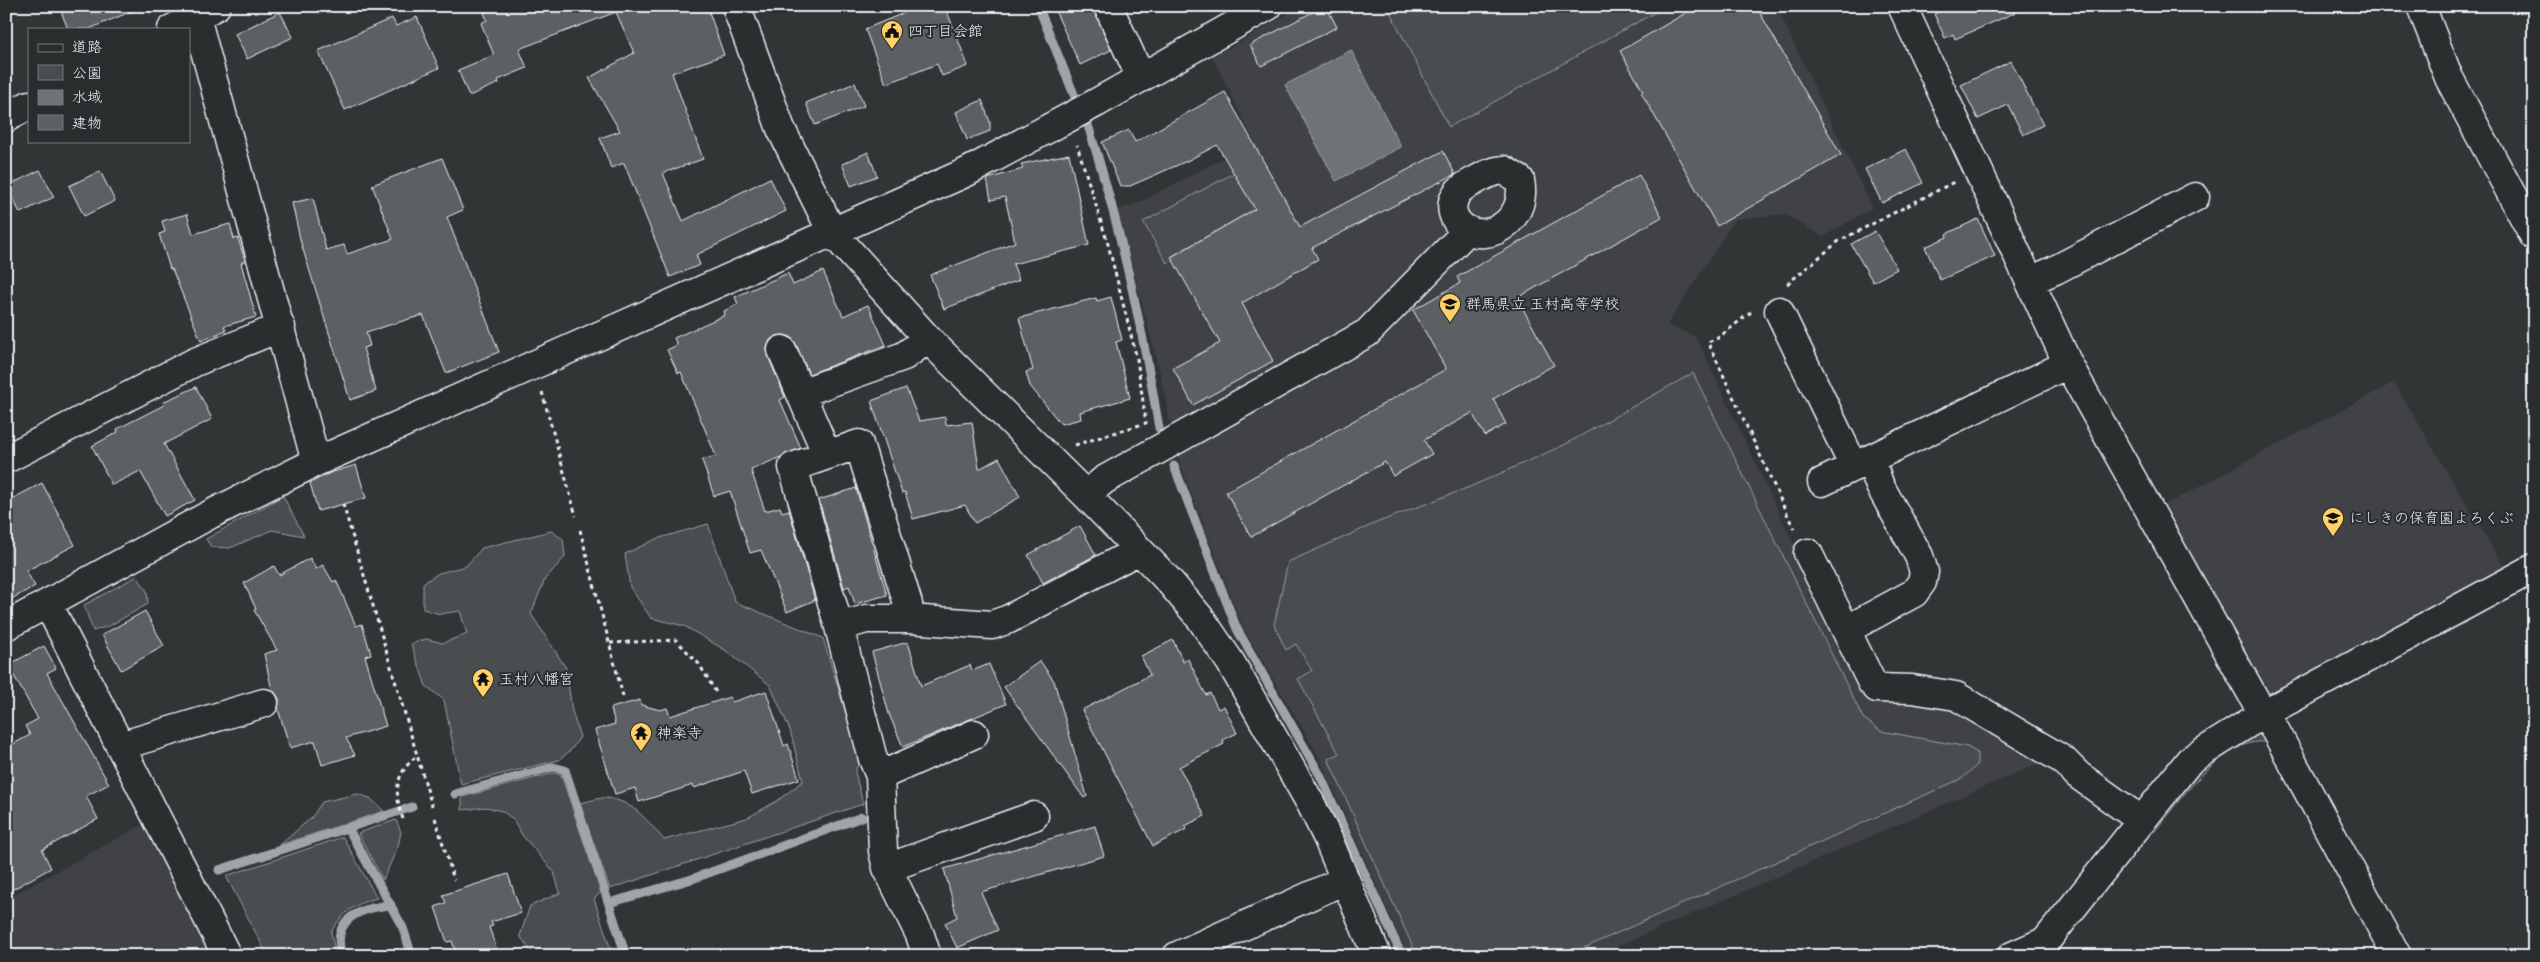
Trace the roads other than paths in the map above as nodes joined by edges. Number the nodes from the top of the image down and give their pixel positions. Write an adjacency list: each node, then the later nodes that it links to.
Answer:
1 (736, 6): 13 (street)
2 (1108, 6): 8 (street)
3 (1268, 6): 8 (street)
4 (1902, 6): 15 (street)
5 (2421, 6): 14 (street)
6 (202, 10): 7 (street); 17 (street)
7 (174, 28)
8 (1141, 78): 13 (street)
9 (28, 106): 10 (street)
10 (6, 118)
11 (2195, 197): 15 (street)
12 (1467, 231): 27 (street)
13 (832, 232): 18 (street); 24 (street)
14 (2534, 236)
15 (2030, 281): 20 (street)
16 (1779, 311): 25 (street)
17 (280, 327): 23 (street); 24 (street)
18 (928, 339): 21 (street); 27 (street)
19 (782, 350): 21 (street)
20 (2068, 364): 25 (street); 37 (street)
21 (800, 393): 22 (street)
22 (827, 455): 32 (street); 34 (street)
23 (6, 459)
24 (316, 462): 31 (street)
25 (1862, 463): 26 (street); 35 (street)
26 (1822, 482)
27 (1086, 495): 28 (street)
28 (1139, 550): 32 (street); 44 (street)
29 (1808, 553): 35 (street)
30 (2534, 568): 37 (street)
31 (48, 604): 33 (street); 39 (street)
32 (909, 619): 34 (street)
33 (6, 626)
34 (839, 627): 40 (street)
35 (1846, 630): 42 (street)
36 (264, 703): 39 (street)
37 (2263, 714): 42 (street); 50 (street)
38 (974, 734): 40 (street)
39 (120, 746): 45 (street)
40 (880, 776): 43 (street)
41 (1034, 816): 43 (street)
42 (2142, 821): 49 (street)
43 (887, 868): 46 (street)
44 (1345, 880): 47 (street); 48 (street)
45 (227, 956)
46 (927, 956)
47 (1178, 956)
48 (1377, 956)
49 (2012, 956)
50 (2397, 956)

